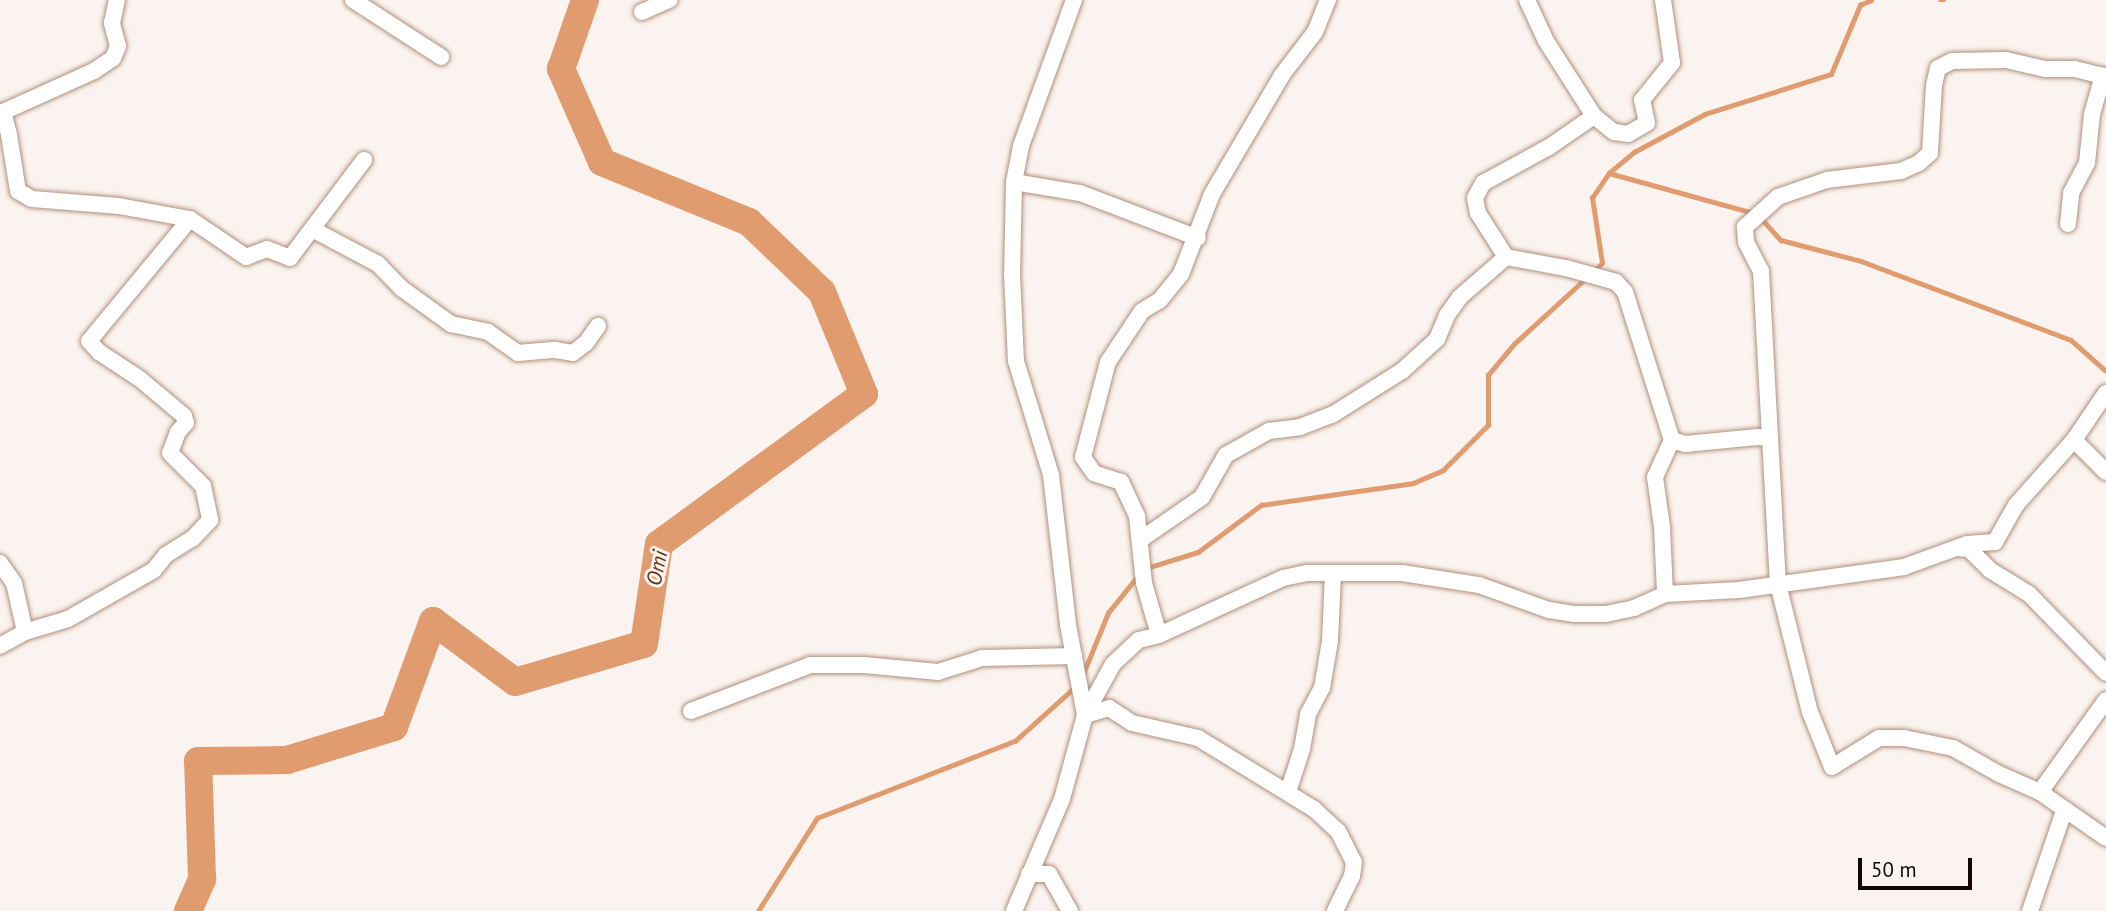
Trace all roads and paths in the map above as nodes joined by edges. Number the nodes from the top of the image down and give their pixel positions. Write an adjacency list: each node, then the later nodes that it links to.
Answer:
1 (117, 0): 11 (street)
2 (353, 0): 9 (street)
3 (669, 0): 8 (street)
4 (1074, 0): 14 (street)
5 (1328, 0): 18 (street)
6 (1527, 0): 12 (street)
7 (1663, 0): 12 (street)
8 (642, 12)
9 (441, 57)
10 (2104, 76): 16 (street); 22 (street)
11 (2, 112): 15 (street)
12 (1594, 116): 19 (street)
13 (363, 160): 17 (street)
14 (1014, 182): 18 (street); 35 (street)
15 (190, 219): 17 (street); 32 (street)
16 (2068, 224)
17 (312, 229): 20 (street)
18 (1198, 238): 26 (street)
19 (1506, 257): 23 (street); 26 (street)
20 (598, 326)
21 (2106, 393): 24 (street)
22 (1770, 438): 23 (street); 30 (street)
23 (1672, 440): 31 (street)
24 (2074, 440): 25 (street); 27 (street)
25 (2106, 472)
26 (1140, 540): 33 (street)
27 (1955, 547): 30 (street); 36 (street)
28 (0, 563): 32 (street)
29 (1333, 573): 31 (street); 33 (street); 40 (street)
30 (1778, 584): 31 (street); 41 (street)
31 (1665, 594)
32 (25, 632): 34 (street)
33 (1159, 635): 39 (street)
34 (0, 646)
35 (1074, 656): 38 (street); 39 (street)
36 (2106, 673)
37 (2106, 700): 41 (street)
38 (691, 711)
39 (1085, 715): 40 (street); 44 (street)
40 (1288, 792): 47 (street)
41 (2040, 792): 42 (street)
42 (2064, 811): 43 (street); 48 (street)
43 (2106, 838)
44 (1030, 874): 45 (street); 46 (street)
45 (1014, 911)
46 (1070, 911)
47 (1335, 911)
48 (2030, 911)

